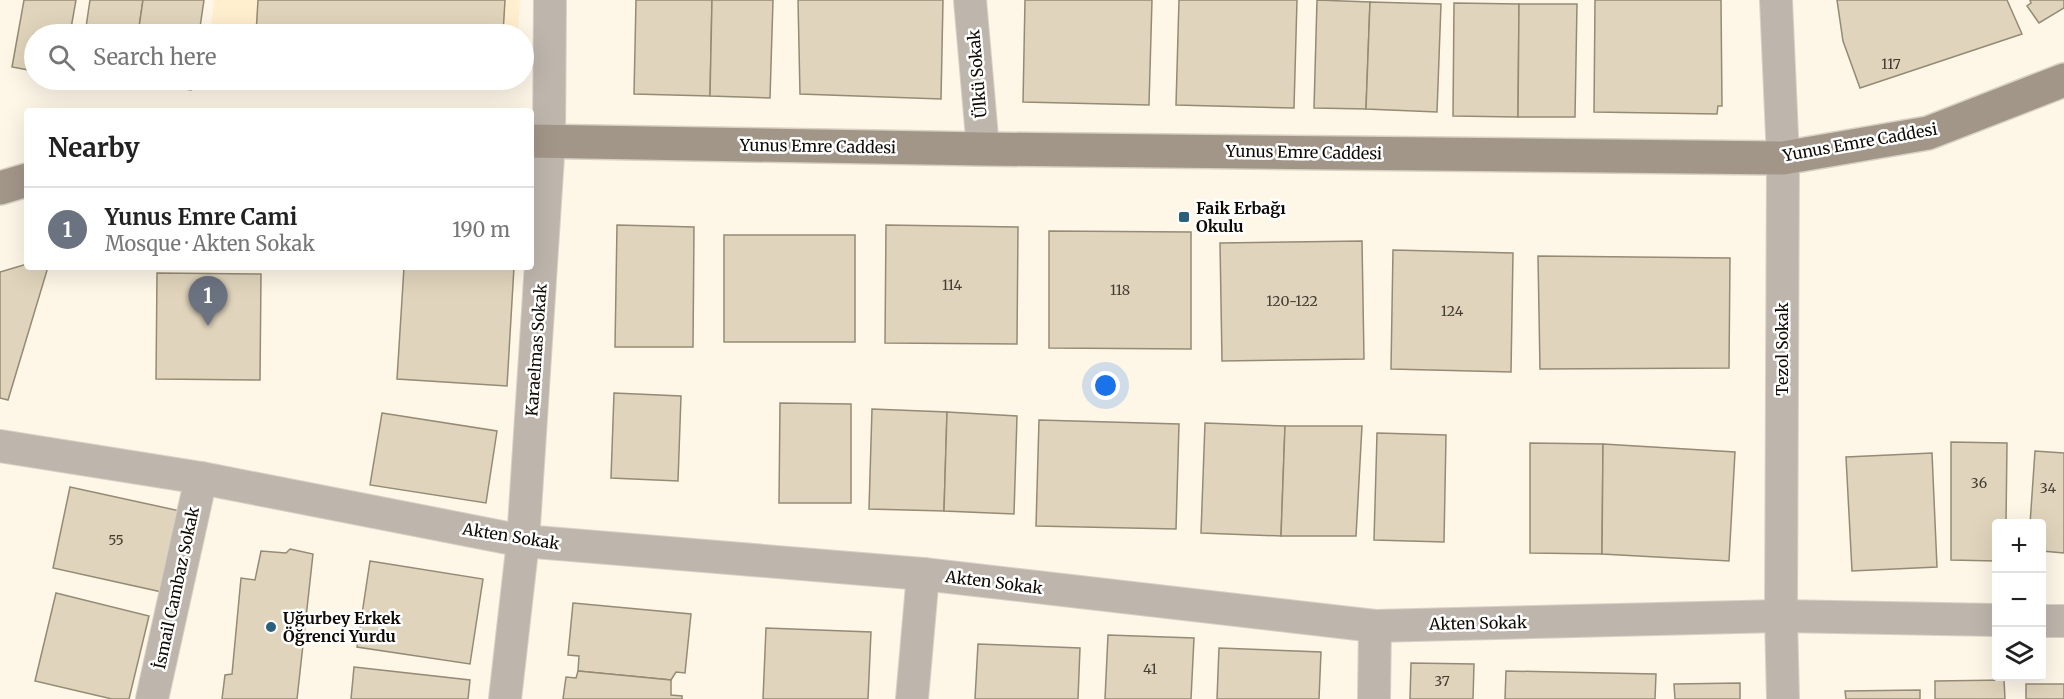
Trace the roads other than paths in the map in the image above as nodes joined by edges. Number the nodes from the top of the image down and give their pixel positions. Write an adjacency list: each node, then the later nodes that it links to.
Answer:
1 (550, 0): 5 (street, Karaelmas Sokak)
2 (970, 0): 6 (street, Ülkü Sokak)
3 (1776, 0): 7 (street, Tezol Sokak)
4 (2064, 80): 7 (main road, Yunus Emre Caddesi)
5 (540, 141): 6 (main road, Yunus Emre Caddesi); 12 (street, Karaelmas Sokak)
6 (983, 149): 7 (main road, Yunus Emre Caddesi)
7 (1782, 158): 14 (street, Tezol Sokak)
8 (24, 181): 9 (main road)
9 (0, 188)
10 (0, 446): 11 (street, Akten Sokak)
11 (201, 478): 12 (street, Akten Sokak); 19 (street, İsmail Cambaz Sokak)
12 (523, 541): 13 (street, Akten Sokak); 20 (street, Karaelmas Sokak)
13 (924, 574): 18 (street, Akten Sokak); 21 (street)
14 (1781, 616): 15 (street, Akten Sokak); 18 (street, Akten Sokak); 23 (street, Tezol Sokak)
15 (1992, 620)
16 (2046, 621): 17 (street)
17 (2064, 621)
18 (1375, 626): 22 (street)
19 (152, 699)
20 (505, 699)
21 (912, 699)
22 (1374, 699)
23 (1783, 699)

